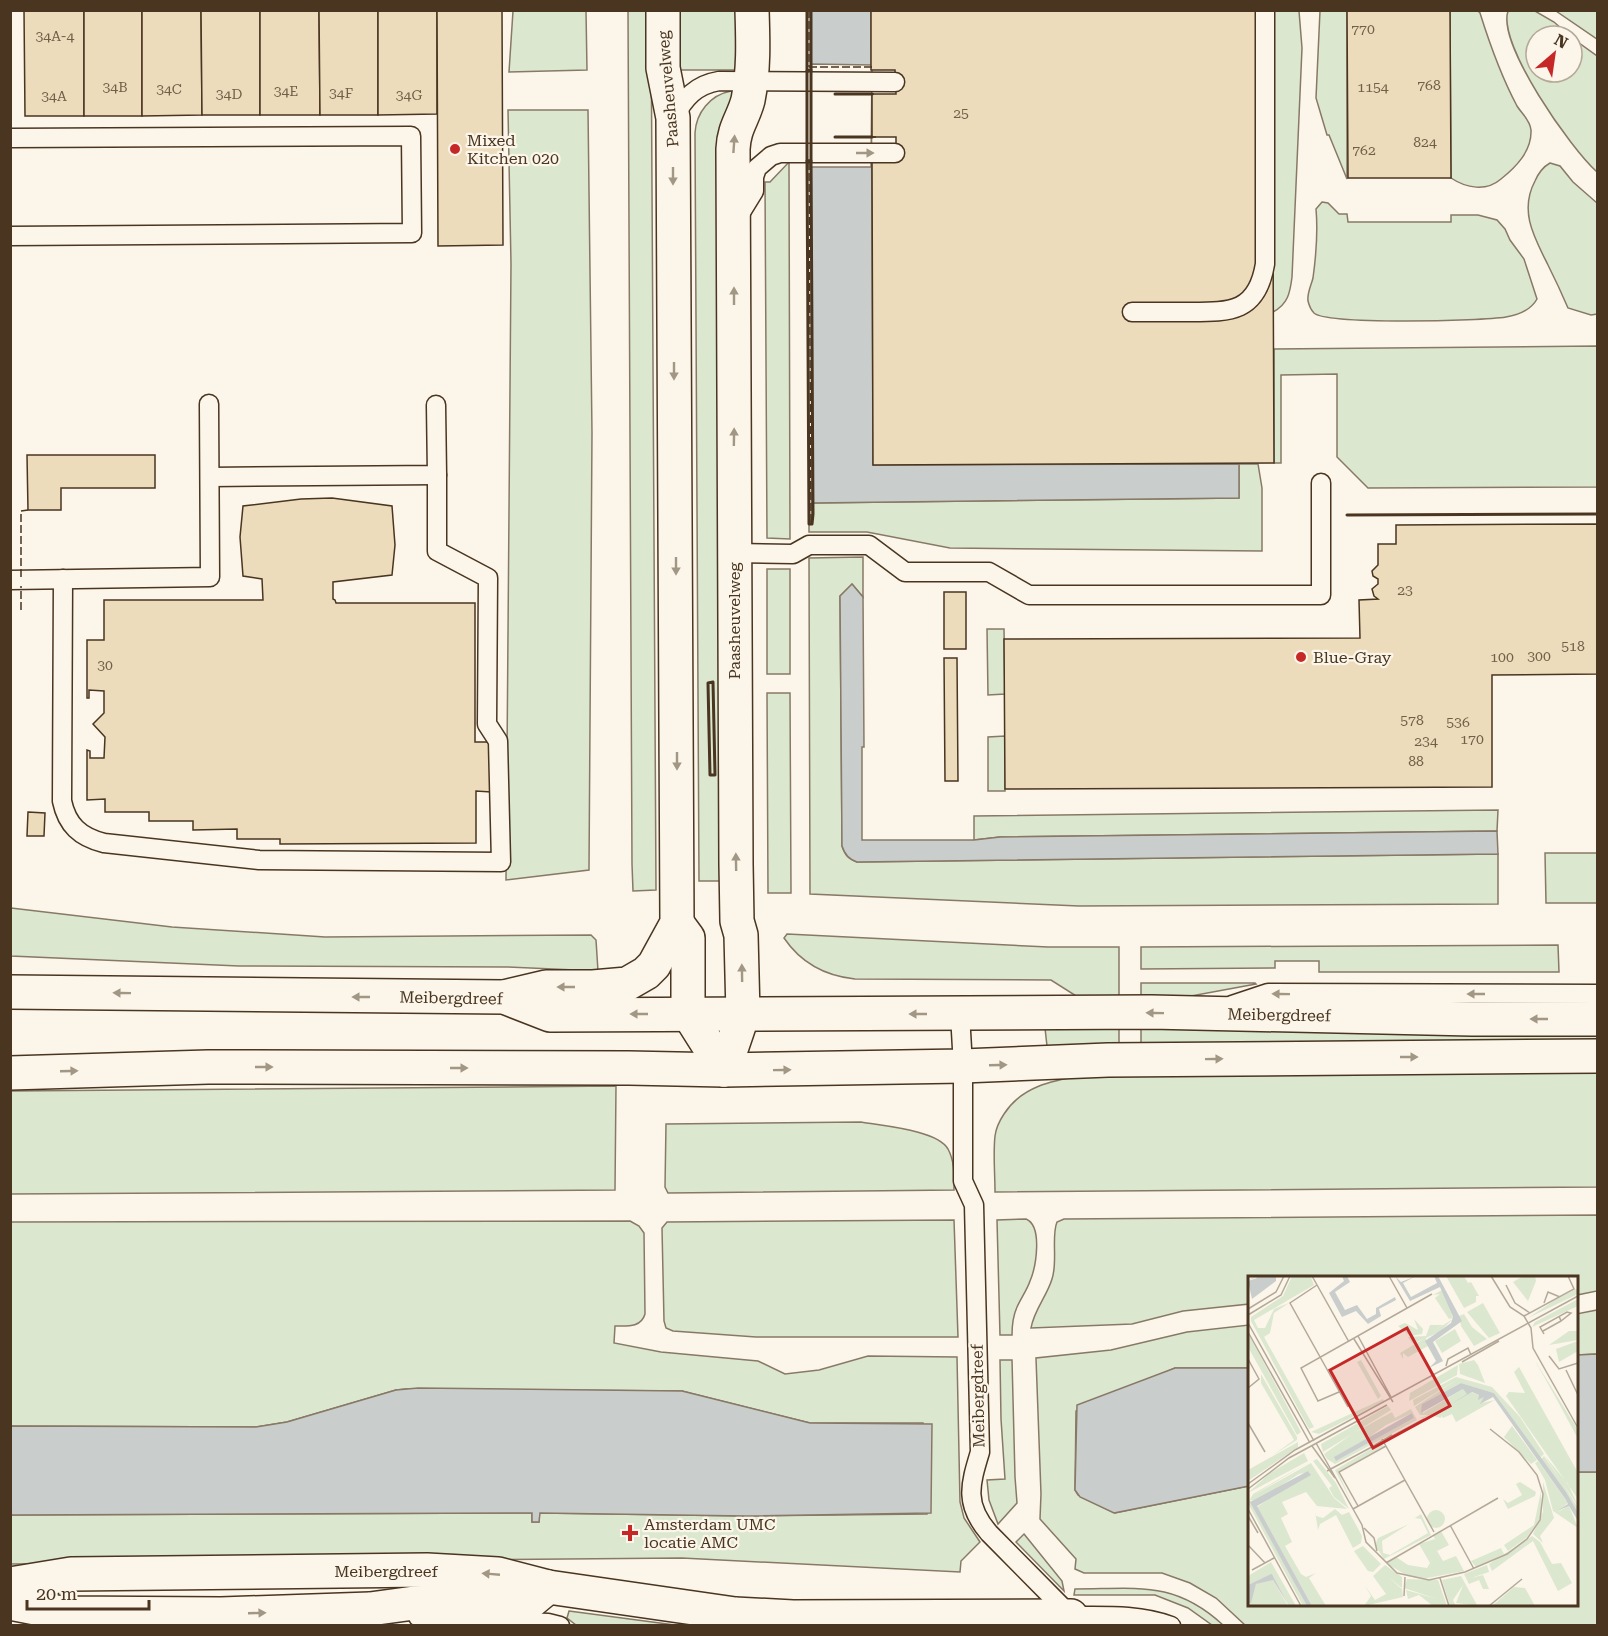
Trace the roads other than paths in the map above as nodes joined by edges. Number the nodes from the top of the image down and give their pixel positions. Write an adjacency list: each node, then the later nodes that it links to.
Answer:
1 (663, 10): 6 (street, Paasheuvelweg)
2 (752, 10): 4 (street, Paasheuvelweg)
3 (1265, 10): 11 (lane)
4 (751, 81): 5 (lane); 6 (lane); 9 (street, Paasheuvelweg, one-way to 4)
5 (896, 82)
6 (673, 118): 20 (street, Paasheuvelweg, one-way to 20)
7 (10, 138): 10 (lane)
8 (895, 153): 9 (lane, one-way to 8)
9 (734, 224): 17 (street, Paasheuvelweg, one-way to 9)
10 (10, 236)
11 (1132, 312)
12 (209, 404): 15 (lane)
13 (436, 405): 14 (lane)
14 (437, 476): 15 (lane); 18 (lane)
15 (210, 477): 18 (lane)
16 (1321, 483): 17 (lane)
17 (734, 554): 25 (street, Paasheuvelweg, one-way to 17)
18 (63, 579): 19 (lane)
19 (10, 580)
20 (677, 923): 23 (street, Paasheuvelweg, one-way to 23); 24 (street, Paasheuvelweg)
21 (10, 992): 23 (street, Meibergdreef, one-way to 21)
22 (1598, 994): 27 (lane, one-way to 27)
23 (504, 997): 24 (street, Meibergdreef, one-way to 23)
24 (688, 1013): 25 (street, Meibergdreef); 31 (street)
25 (743, 1014): 26 (street, Meibergdreef, one-way to 25); 31 (street, Paasheuvelweg)
26 (960, 1014): 27 (street, Meibergdreef, one-way to 26); 30 (lane, Meibergdreef)
27 (1205, 1014): 28 (street, Meibergdreef, one-way to 27)
28 (1598, 1019)
29 (1598, 1056): 30 (street, one-way to 29)
30 (963, 1066): 31 (street, one-way to 30); 39 (lane, Meibergdreef)
31 (724, 1071): 32 (street, one-way to 31)
32 (10, 1073)
33 (222, 1573): 34 (street, Meibergdreef); 35 (street, Meibergdreef, one-way to 33); 38 (street)
34 (10, 1584)
35 (548, 1587): 37 (street, Meibergdreef); 39 (street, Meibergdreef); 40 (lane)
36 (10, 1603): 38 (street, Meibergdreef)
37 (370, 1610): 38 (street, Meibergdreef, one-way to 37); 40 (lane, Meibergdreef)
38 (221, 1620)
39 (1076, 1621): 41 (lane, Meibergdreef)
40 (552, 1625)
41 (1171, 1626)

